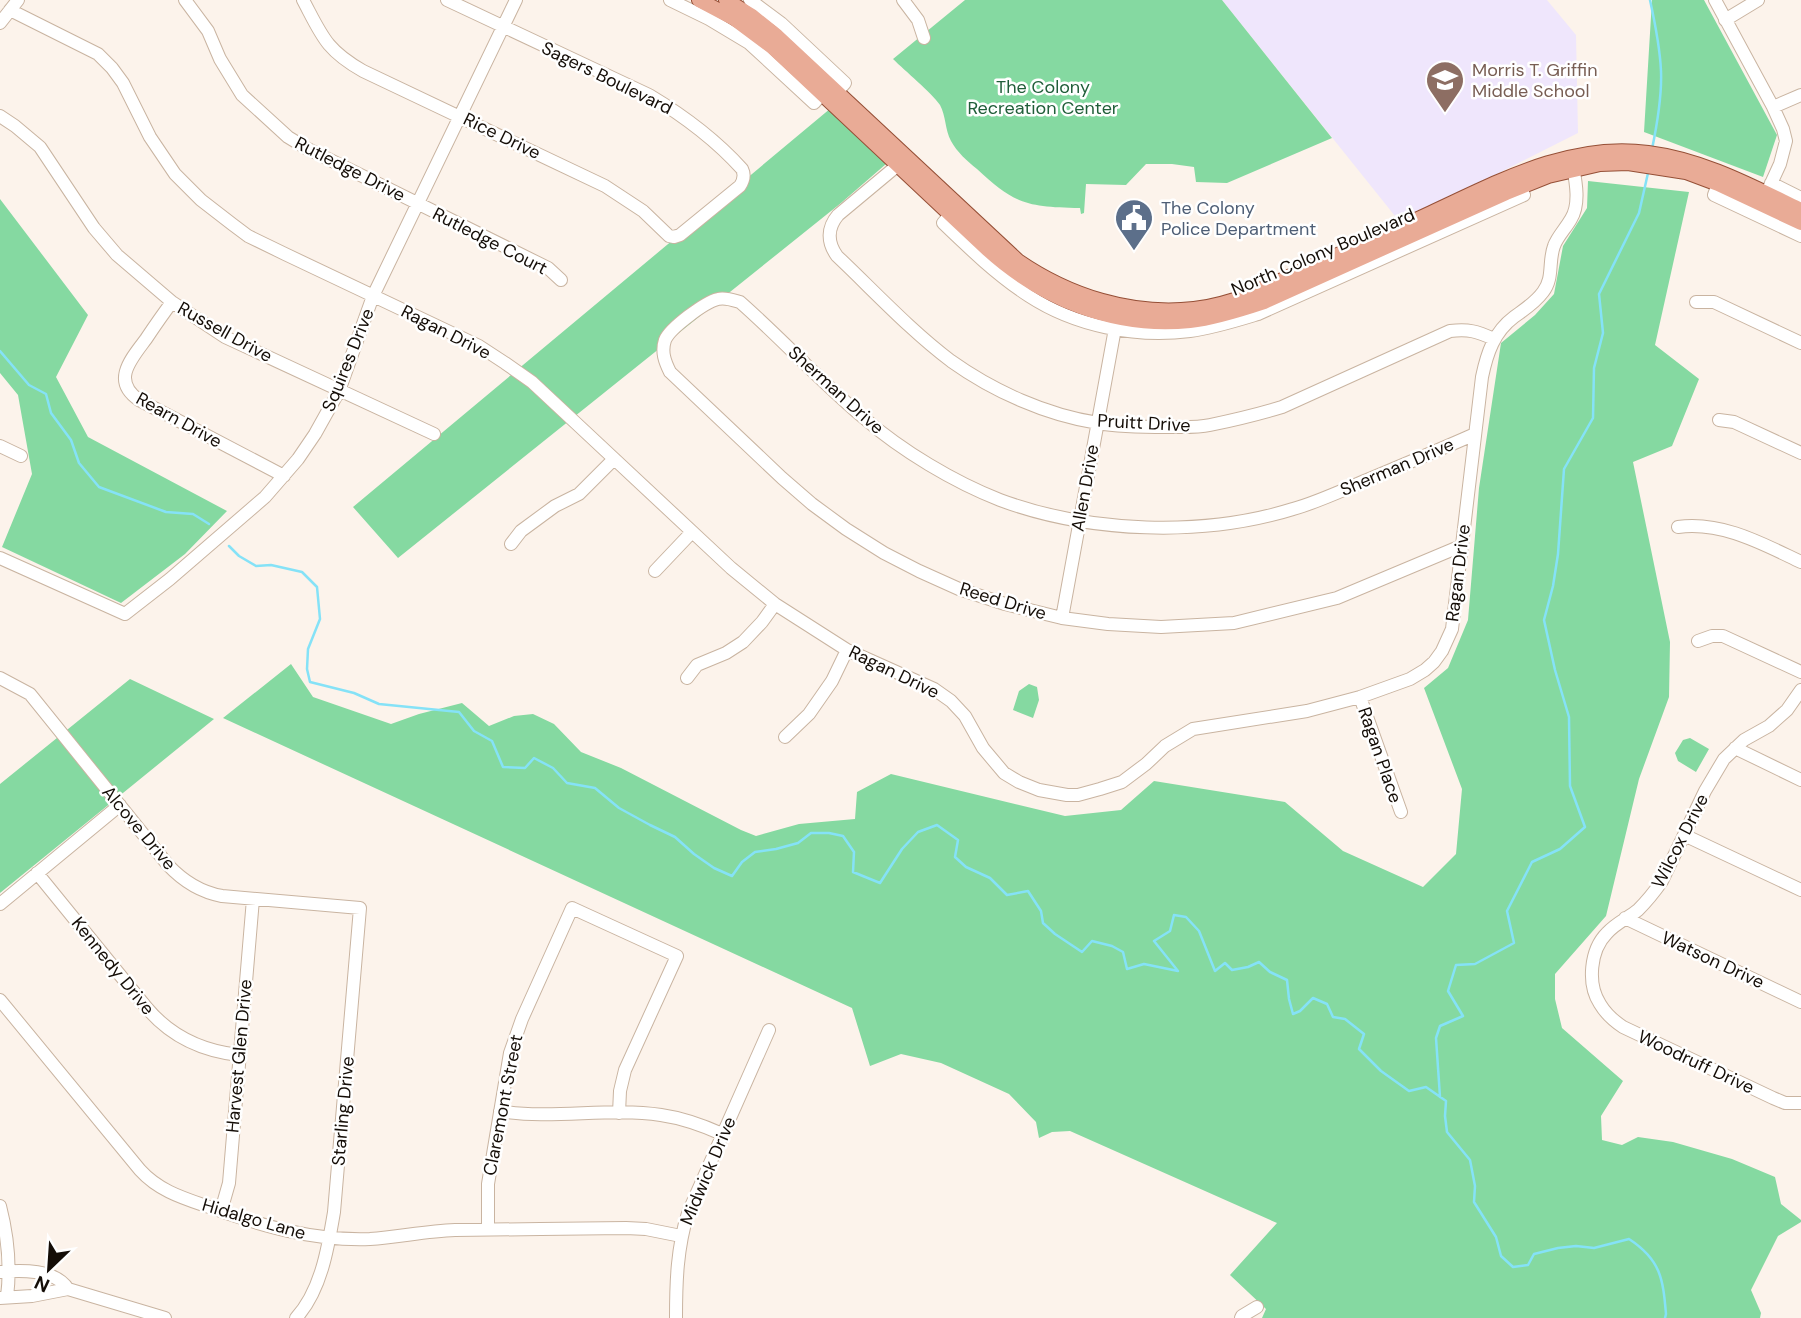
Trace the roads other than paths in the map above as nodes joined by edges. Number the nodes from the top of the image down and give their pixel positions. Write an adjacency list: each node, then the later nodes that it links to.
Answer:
1 (185, 0): 27 (street, Rutledge Drive)
2 (303, 0): 21 (street, Rice Drive)
3 (447, 0): 15 (street, Sagers Boulevard)
4 (516, 0): 15 (street, Squires Drive)
5 (670, 0): 17 (street)
6 (699, 0): 17 (main road, North Colony Boulevard)
7 (750, 0): 17 (street)
8 (903, 0): 16 (street)
9 (1715, 0): 13 (street)
10 (1758, 0): 13 (street)
11 (731, 1): 17 (main road, North Colony Boulevard)
12 (14, 5): 14 (street); 33 (street, Ragan Drive)
13 (1725, 20): 19 (street)
14 (0, 23)
15 (503, 27): 21 (street, Squires Drive); 28 (street, Sagers Boulevard)
16 (924, 38)
17 (829, 93): 22 (main road, North Colony Boulevard)
18 (1801, 95): 19 (street)
19 (1773, 107): 25 (street)
20 (0, 116): 34 (street, Russell Drive)
21 (460, 116): 27 (street, Squires Drive); 28 (street, Rice Drive)
22 (902, 161): 36 (main road, North Colony Boulevard); 36 (main road, North Colony Boulevard); 42 (street, Pruitt Drive)
23 (1572, 162): 24 (main road, North Colony Boulevard); 25 (main road, North Colony Boulevard); 36 (main road, North Colony Boulevard); 36 (main road, North Colony Boulevard); 38 (street, Ragan Drive)
24 (1718, 184): 25 (main road, North Colony Boulevard); 31 (street)
25 (1766, 194): 26 (street); 29 (main road, North Colony Boulevard); 30 (main road, North Colony Boulevard)
26 (1801, 198)
27 (418, 205): 32 (street, Rutledge Court); 33 (street, Squires Drive)
28 (711, 210)
29 (1801, 210)
30 (1801, 223)
31 (1801, 236)
32 (561, 280)
33 (373, 296): 40 (street, Squires Drive); 48 (street, Ragan Drive)
34 (172, 302): 40 (street, Russell Drive); 49 (street, Rearn Drive)
35 (1696, 302): 39 (street)
36 (1118, 317): 42 (street, Allen Drive)
37 (687, 318): 50 (street, Sherman Drive); 59 (street, Reed Drive)
38 (1494, 339): 42 (street, Pruitt Drive); 43 (street, Ragan Drive)
39 (1801, 343)
40 (339, 391): 44 (street, Russell Drive); 49 (street, Squires Drive)
41 (1719, 420): 46 (street)
42 (1097, 423): 50 (street, Allen Drive)
43 (1475, 434): 50 (street, Sherman Drive); 54 (street, Ragan Drive)
44 (434, 435)
45 (0, 446): 47 (street)
46 (1801, 453)
47 (21, 456)
48 (614, 459): 52 (street, Ragan Drive); 53 (street)
49 (284, 476): 55 (street, Squires Drive)
50 (1080, 520): 59 (street, Allen Drive)
51 (1678, 527): 56 (street)
52 (692, 532): 57 (street); 58 (street, Ragan Drive)
53 (511, 544)
54 (1461, 546): 59 (street, Reed Drive); 66 (street, Ragan Drive)
55 (0, 558)
56 (1801, 562)
57 (655, 571)
58 (775, 604): 61 (street, Ragan Drive); 64 (street)
59 (1062, 618)
60 (1698, 641): 62 (street)
61 (847, 650): 66 (street, Ragan Drive); 67 (street)
62 (1801, 672)
63 (0, 678): 70 (street, Alcove Drive)
64 (687, 678)
65 (1801, 690): 68 (street, Wilcox Drive)
66 (1360, 697): 71 (street, Ragan Place)
67 (785, 737)
68 (1735, 748): 69 (street); 72 (street, Wilcox Drive)
69 (1801, 780)
70 (120, 805): 73 (street); 75 (street, Alcove Drive)
71 (1401, 812)
72 (1684, 835): 74 (street); 78 (street, Wilcox Drive)
73 (37, 873): 76 (street); 83 (street, Kennedy Drive)
74 (1801, 890)
75 (253, 899): 77 (street, Alcove Drive); 83 (street, Harvest Glen Drive)
76 (0, 904)
77 (360, 908): 92 (street, Starling Drive)
78 (1625, 918): 80 (street, Watson Drive); 81 (street, Wilcox Drive)
79 (0, 1000): 89 (street, Hidalgo Lane)
80 (1801, 1002)
81 (1600, 1004): 84 (street, Woodruff Drive)
82 (769, 1030): 87 (street, Midwick Drive)
83 (239, 1055): 89 (street, Harvest Glen Drive)
84 (1801, 1103)
85 (500, 1111): 86 (street); 86 (street, Claremont Street); 90 (street, Claremont Street)
86 (619, 1113): 87 (street)
87 (722, 1134): 91 (street, Midwick Drive)
88 (0, 1206): 93 (street)
89 (221, 1212): 92 (street, Hidalgo Lane)
90 (488, 1230): 91 (street, Hidalgo Lane); 92 (street, Hidalgo Lane)
91 (681, 1236): 99 (street, Midwick Drive)
92 (329, 1238): 97 (street, Starling Drive)
93 (5, 1272): 94 (street); 95 (street)
94 (68, 1289): 95 (street); 98 (street)
95 (3, 1297)
96 (1257, 1307): 100 (street)
97 (301, 1315)
98 (164, 1318)
99 (676, 1318)
100 (1241, 1318)

